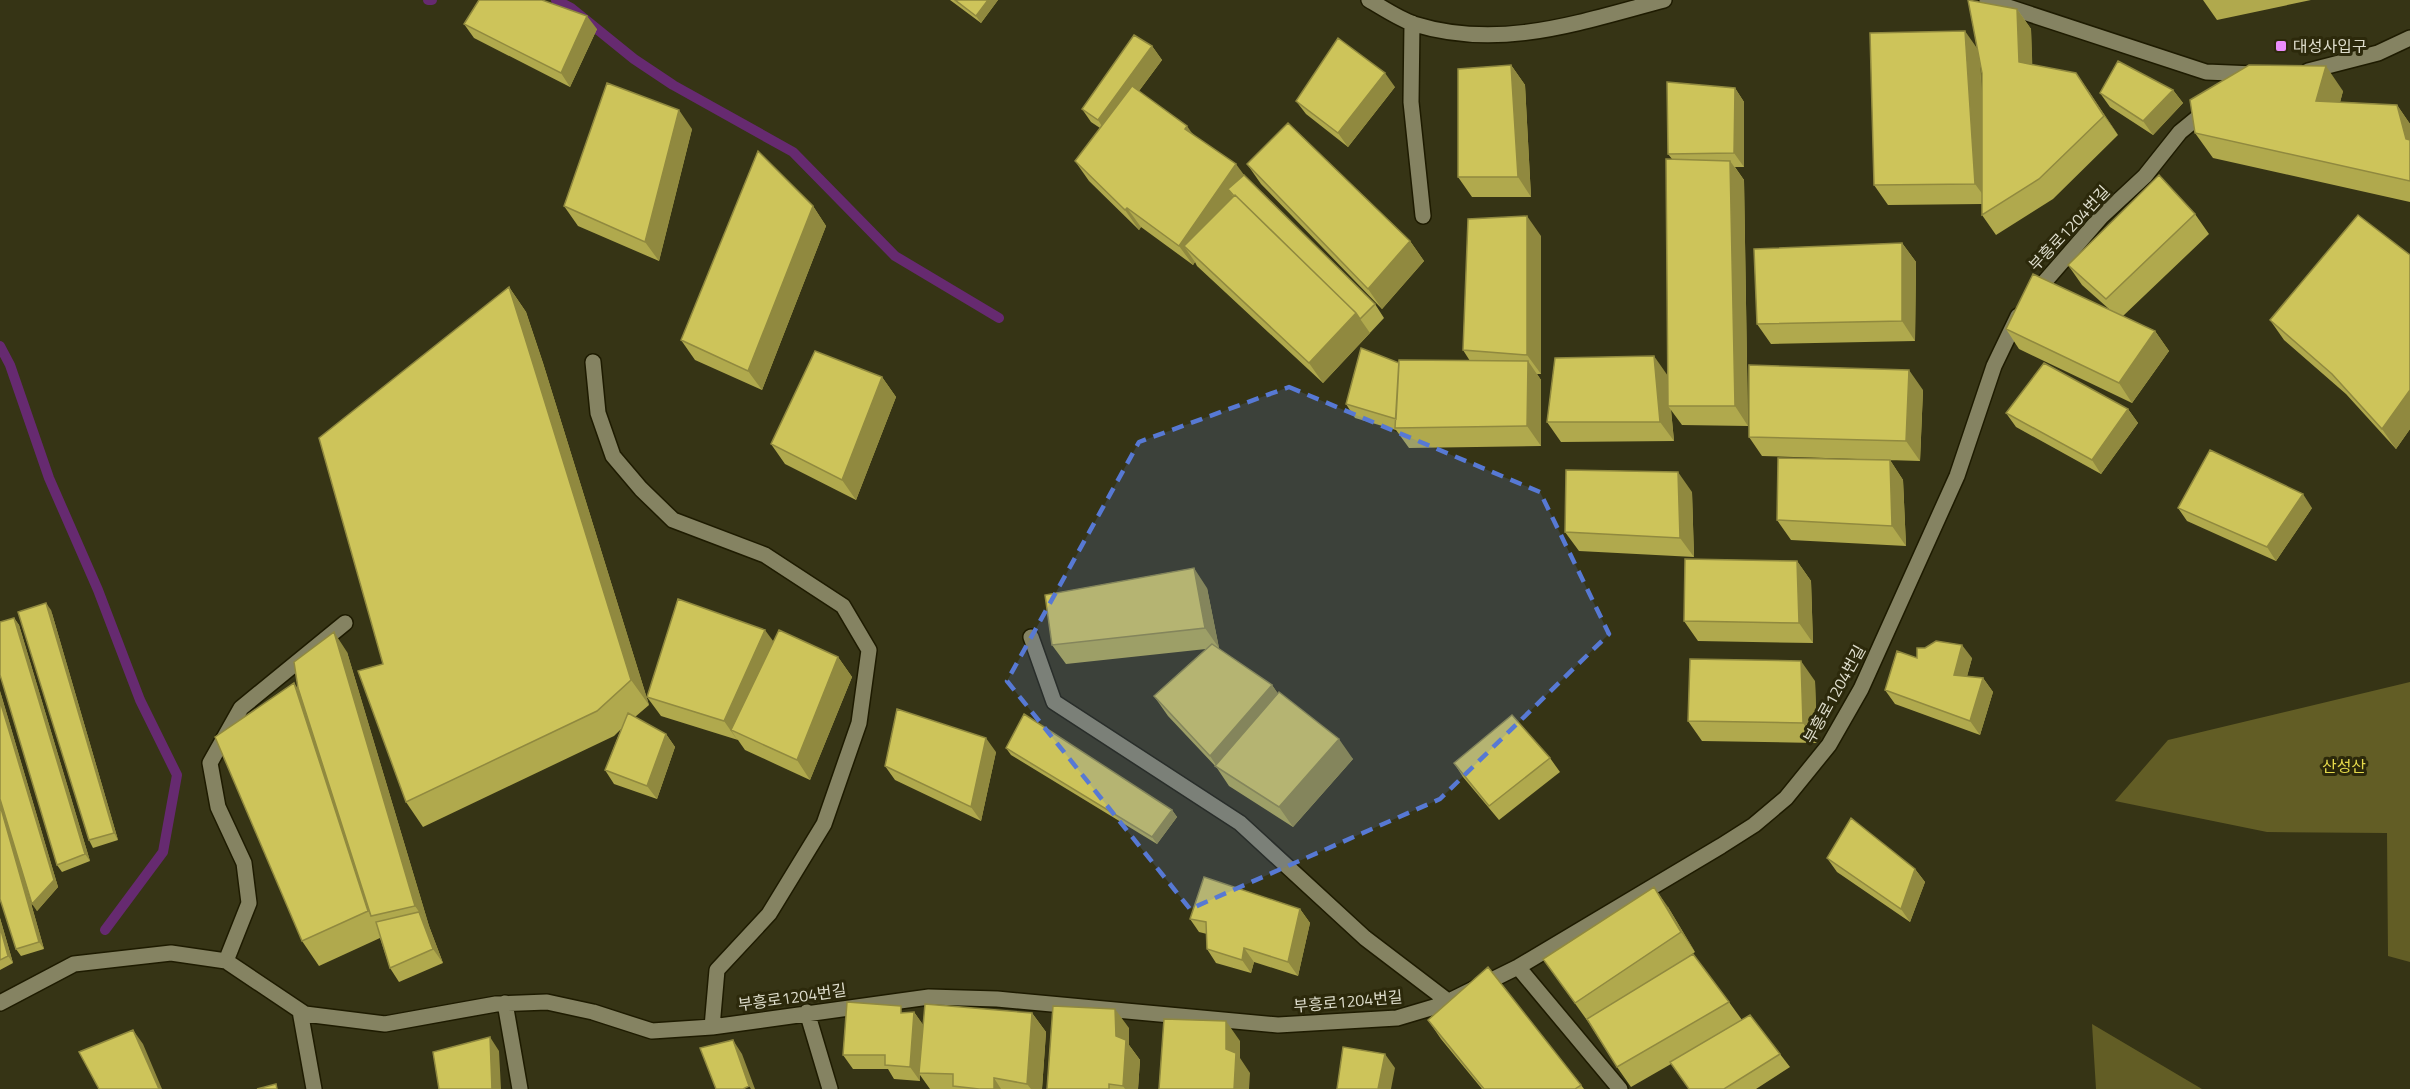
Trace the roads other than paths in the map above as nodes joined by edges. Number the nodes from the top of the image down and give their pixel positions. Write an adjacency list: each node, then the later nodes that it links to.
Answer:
1 (1369, 0): 4 (street)
2 (1664, 0): 4 (street)
3 (1987, 0): 7 (street)
4 (1412, 23): 9 (street)
5 (2410, 38): 6 (street)
6 (2290, 72)
7 (2240, 88)
8 (2221, 97): 14 (street, 부흥로1204번길)
9 (1423, 216)
10 (593, 362): 20 (street)
11 (345, 623): 13 (street)
12 (1031, 637): 15 (street)
13 (226, 961): 16 (street, 부흥로1204번길); 18 (street, 부흥로1204번길)
14 (1518, 968): 15 (street, 부흥로1204번길); 24 (street)
15 (1449, 1002): 19 (street, 부흥로1204번길)
16 (0, 1003)
17 (505, 1003): 18 (street, 부흥로1204번길); 20 (street, 부흥로1204번길); 22 (street)
18 (300, 1011): 21 (street)
19 (807, 1012): 20 (street, 부흥로1204번길); 23 (street)
20 (712, 1027)
21 (314, 1089)
22 (520, 1089)
23 (830, 1089)
24 (1620, 1089)

